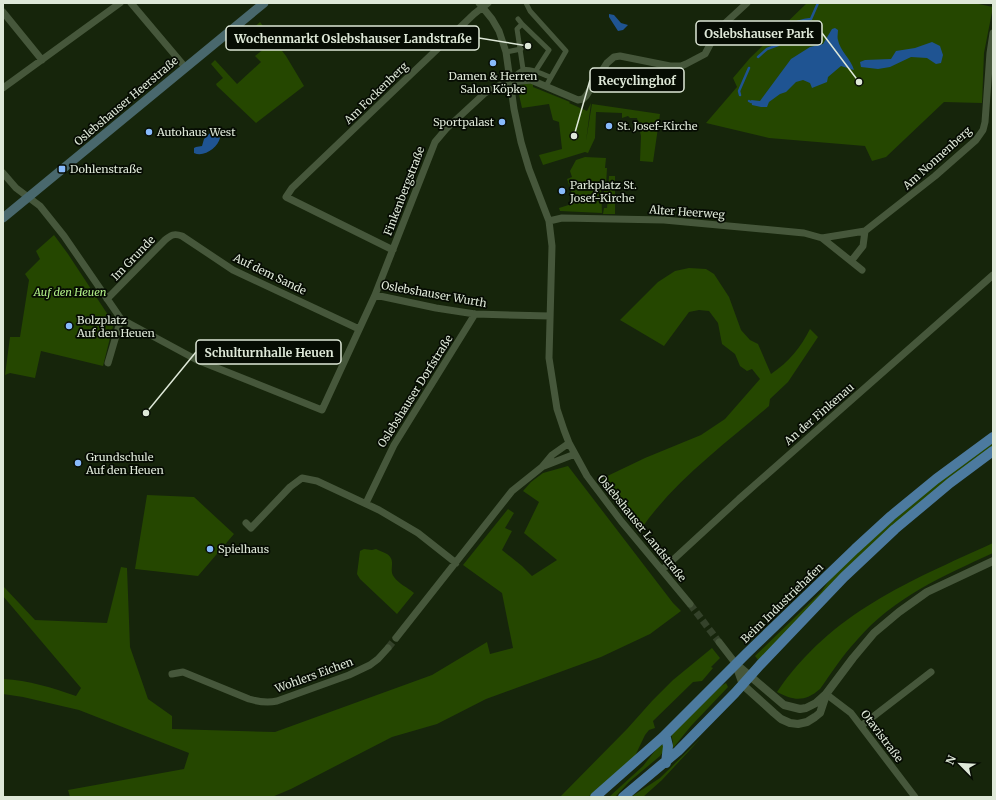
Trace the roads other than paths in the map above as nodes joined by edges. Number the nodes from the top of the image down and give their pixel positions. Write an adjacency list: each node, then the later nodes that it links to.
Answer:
1 (120, 3): 11 (street)
2 (131, 3): 12 (street)
3 (264, 3): 12 (main road, Oslebshauser Heerstraße)
4 (526, 3): 15 (street)
5 (747, 3): 17 (street, Finkenbergstraße)
6 (484, 4): 10 (street, Oslebshauser Landstraße); 26 (street, Am Fockenberg)
7 (3, 12): 11 (street)
8 (993, 33): 23 (street, Am Nonnenberg)
9 (521, 49): 10 (street); 13 (street); 14 (street)
10 (506, 52): 16 (street, Oslebshauser Landstraße)
11 (42, 60): 18 (street)
12 (185, 67): 20 (main road, Oslebshauser Heerstraße)
13 (523, 69): 14 (street); 16 (street)
14 (535, 72): 15 (street)
15 (550, 78): 17 (street)
16 (510, 82): 17 (street, Finkenbergstraße); 22 (street, Oslebshauser Landstraße); 26 (street, Finkenbergstraße)
17 (546, 86)
18 (3, 88)
19 (3, 172): 20 (street)
20 (28, 197): 21 (main road, Oslebshauser Heerstraße); 31 (street)
21 (3, 218)
22 (549, 221): 25 (street, Alter Heerweg); 33 (street, Oslebshauser Landstraße)
23 (865, 231): 25 (street, Alter Heerweg); 27 (street)
24 (176, 234): 31 (street, Im Grunde); 35 (street, Auf dem Sande)
25 (822, 238): 27 (street, Alter Heerweg)
26 (393, 250): 30 (street, Finkenbergstraße)
27 (852, 260): 28 (street, Alter Heerweg)
28 (862, 270)
29 (993, 275): 46 (street, An der Finkenau)
30 (375, 295): 32 (street, Oslebshauser Wurth); 35 (street, Oslebshauser Wurth)
31 (107, 299): 34 (street)
32 (475, 314): 33 (street, Oslebshauser Wurth); 42 (street, Oslebshauser Dorfstraße)
33 (550, 316): 38 (street, Oslebshauser Landstraße)
34 (121, 319): 35 (street, Oslebshauser Wurth); 36 (street)
35 (359, 329)
36 (108, 363)
37 (993, 437): 51 (main road, Beim Industriehafen)
38 (569, 443): 40 (street, Oslebshauser Landstraße); 41 (street)
39 (993, 451): 54 (main road)
40 (574, 454): 41 (street); 46 (street, Oslebshauser Landstraße)
41 (542, 467): 45 (street)
42 (366, 503): 43 (street); 45 (street)
43 (246, 522)
44 (993, 561): 56 (street)
45 (456, 564): 48 (street)
46 (662, 570): 47 (street, Oslebshauser Landstraße)
47 (690, 604)
48 (396, 638)
49 (719, 642): 51 (street)
50 (388, 648): 53 (street, Wohlers Eichen)
51 (736, 664): 54 (street); 55 (street); 58 (main road, Beim Industriehafen)
52 (931, 672): 57 (street)
53 (172, 674)
54 (751, 676): 55 (main road); 56 (street)
55 (743, 685): 56 (street); 59 (main road)
56 (826, 694): 57 (street, Otavistraße)
57 (861, 726): 62 (street, Otavistraße)
58 (663, 737): 59 (main road); 60 (main road, Beim Industriehafen)
59 (666, 763): 61 (main road)
60 (596, 797)
61 (623, 797)
62 (915, 797)

